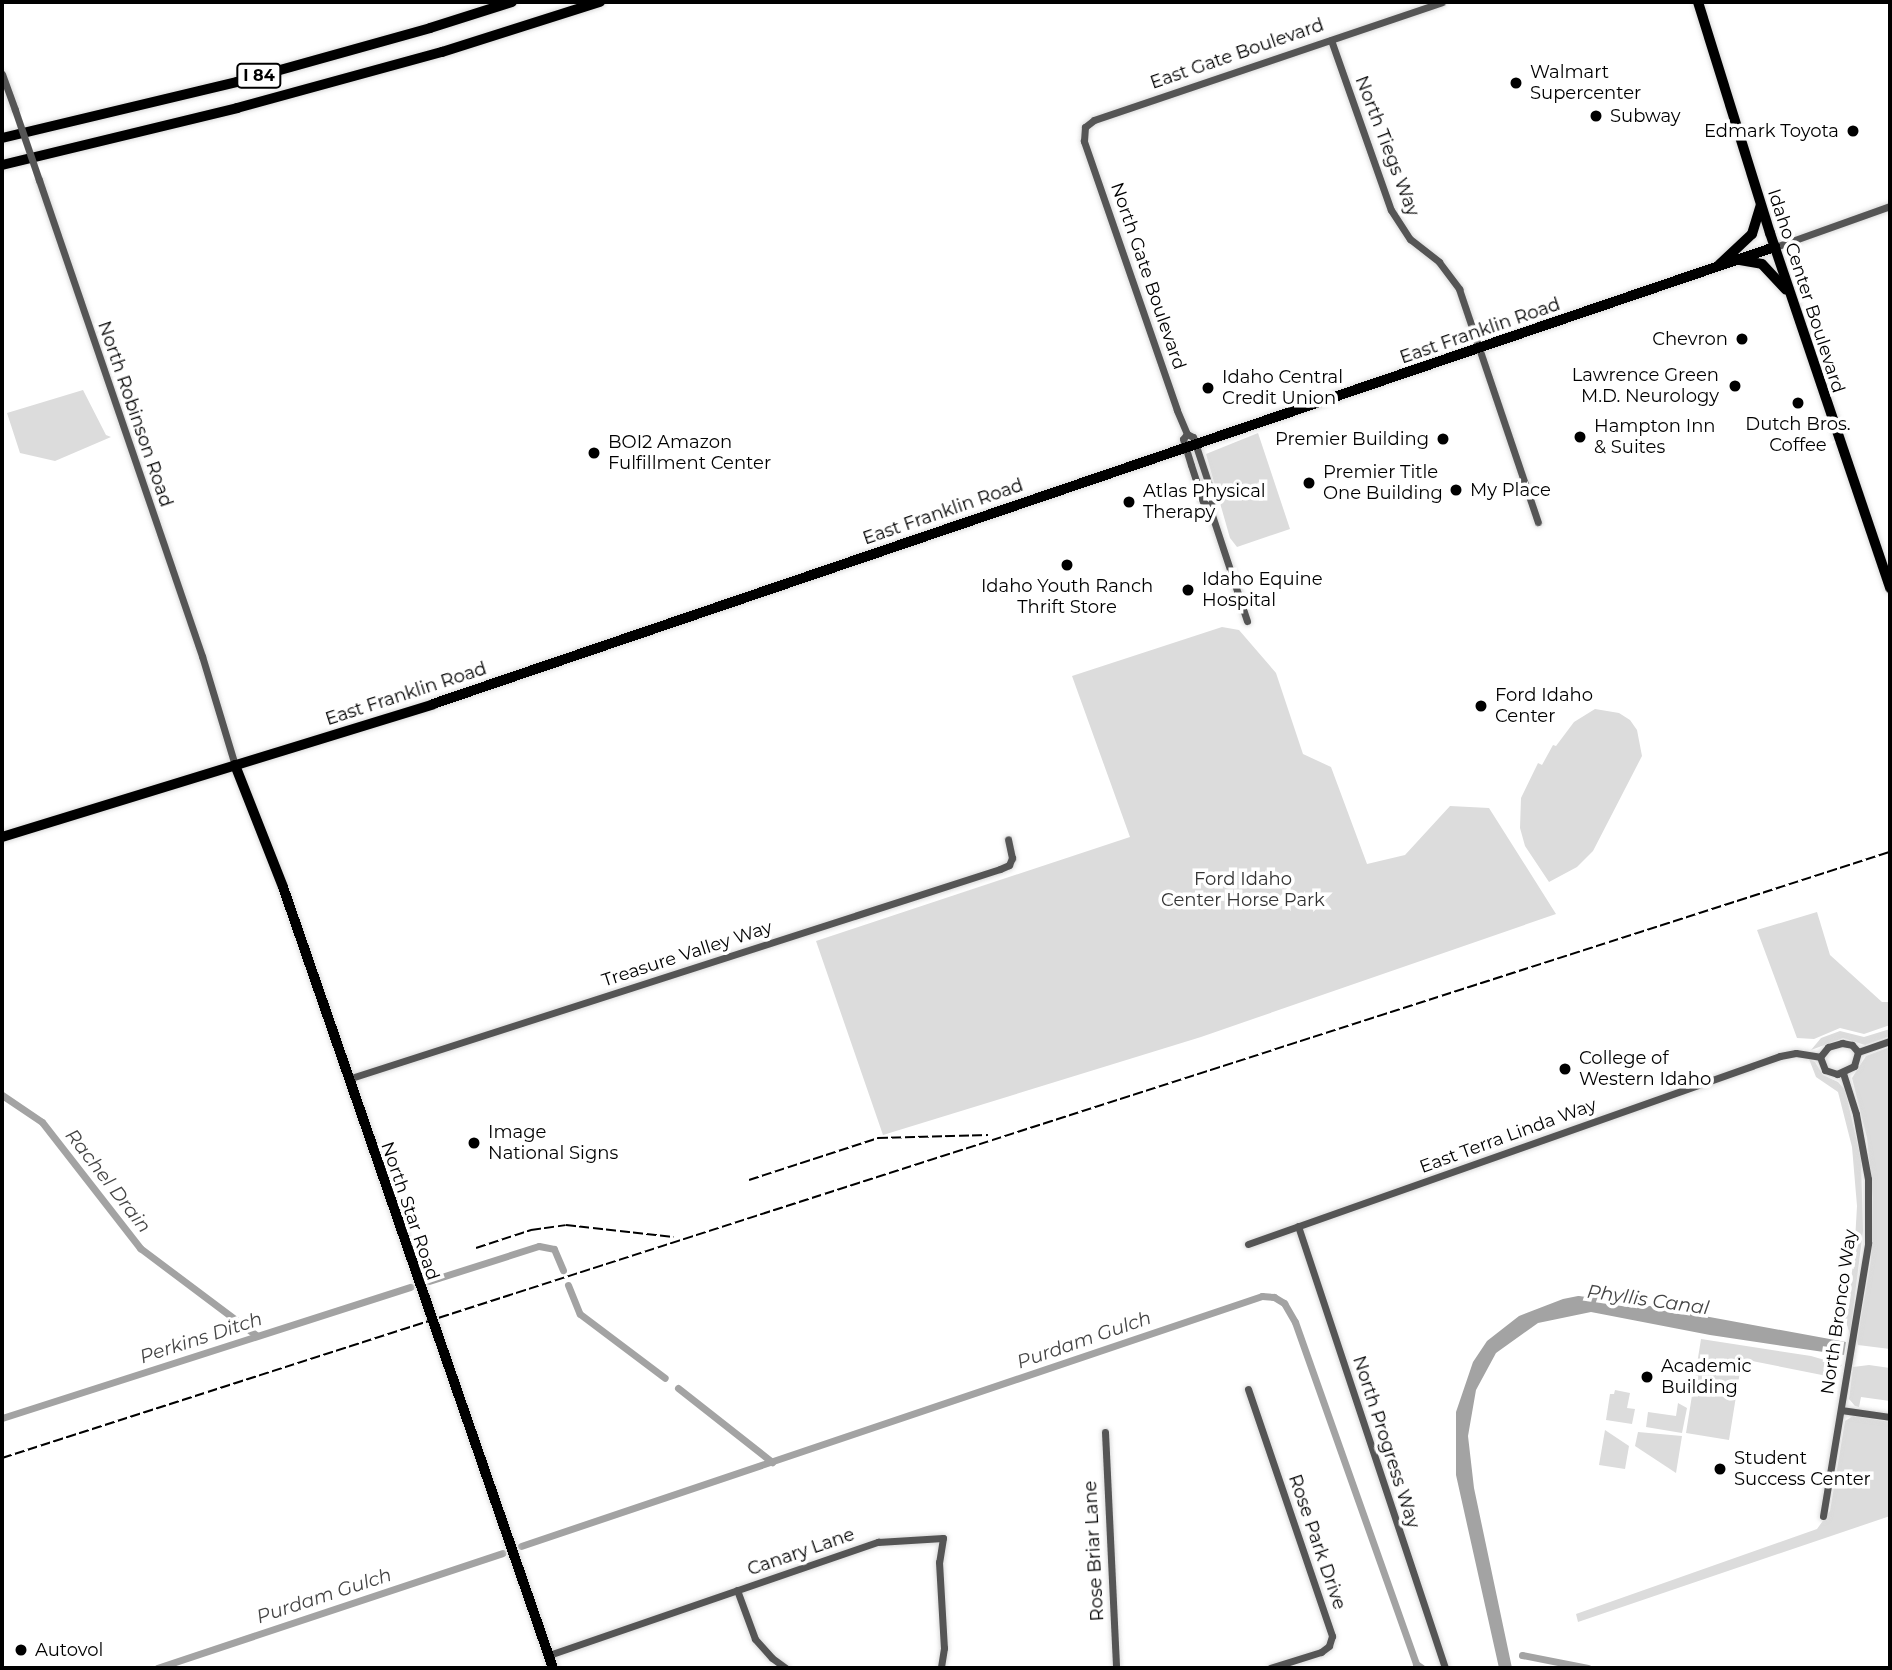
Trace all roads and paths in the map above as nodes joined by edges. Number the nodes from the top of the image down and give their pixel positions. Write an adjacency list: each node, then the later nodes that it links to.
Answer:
1 (512, 2): 8 (highway, I 84)
2 (600, 2): 9 (highway, I 84)
3 (1442, 2): 5 (street, East Gate Boulevard)
4 (1698, 2): 10 (main road, Idaho Center Boulevard)
5 (1331, 40): 7 (street, East Gate Boulevard); 16 (street, North Tiegs Way)
6 (2, 74): 21 (street, North Robinson Road, bridge)
7 (1085, 127): 17 (street, North Gate Boulevard)
8 (2, 138)
9 (2, 164)
10 (1761, 204): 12 (main road, Idaho Center Boulevard); 14 (main road)
11 (1890, 206): 12 (street, East Franklin Road)
12 (1775, 247): 13 (main road, East Franklin Road); 15 (main road, Idaho Center Boulevard)
13 (1735, 260): 14 (main road, East Franklin Road); 15 (main road)
14 (1719, 265): 16 (main road, East Franklin Road)
15 (1792, 297): 19 (main road, Idaho Center Boulevard)
16 (1480, 348): 17 (main road, East Franklin Road); 18 (street, North Tiegs Way)
17 (1190, 445): 20 (street); 21 (main road, East Franklin Road)
18 (1538, 522)
19 (1890, 589)
20 (1247, 621)
21 (235, 765): 22 (main road, East Franklin Road); 28 (main road, North Star Road)
22 (2, 836)
23 (1007, 839): 28 (street, Treasure Valley Way)
24 (1890, 1041): 25 (street)
25 (1858, 1052): 26 (street); 27 (street)
26 (1820, 1057): 27 (street); 29 (street, East Terra Linda Way)
27 (1843, 1073): 32 (street, North Bronco Way)
28 (348, 1079): 37 (main road, North Star Road)
29 (1298, 1226): 30 (street, East Terra Linda Way); 43 (street, North Progress Way)
30 (1248, 1244)
31 (1248, 1389): 42 (street, Rose Park Drive)
32 (1841, 1410): 33 (street); 35 (street, North Bronco Way)
33 (1890, 1417)
34 (1105, 1432): 41 (street, Rose Briar Lane)
35 (1823, 1516)
36 (737, 1590): 37 (street, Canary Lane); 39 (street); 40 (street, Canary Lane)
37 (549, 1655): 38 (main road, North Star Road)
38 (553, 1668)
39 (786, 1668)
40 (941, 1668)
41 (1116, 1668)
42 (1270, 1668)
43 (1446, 1668)

